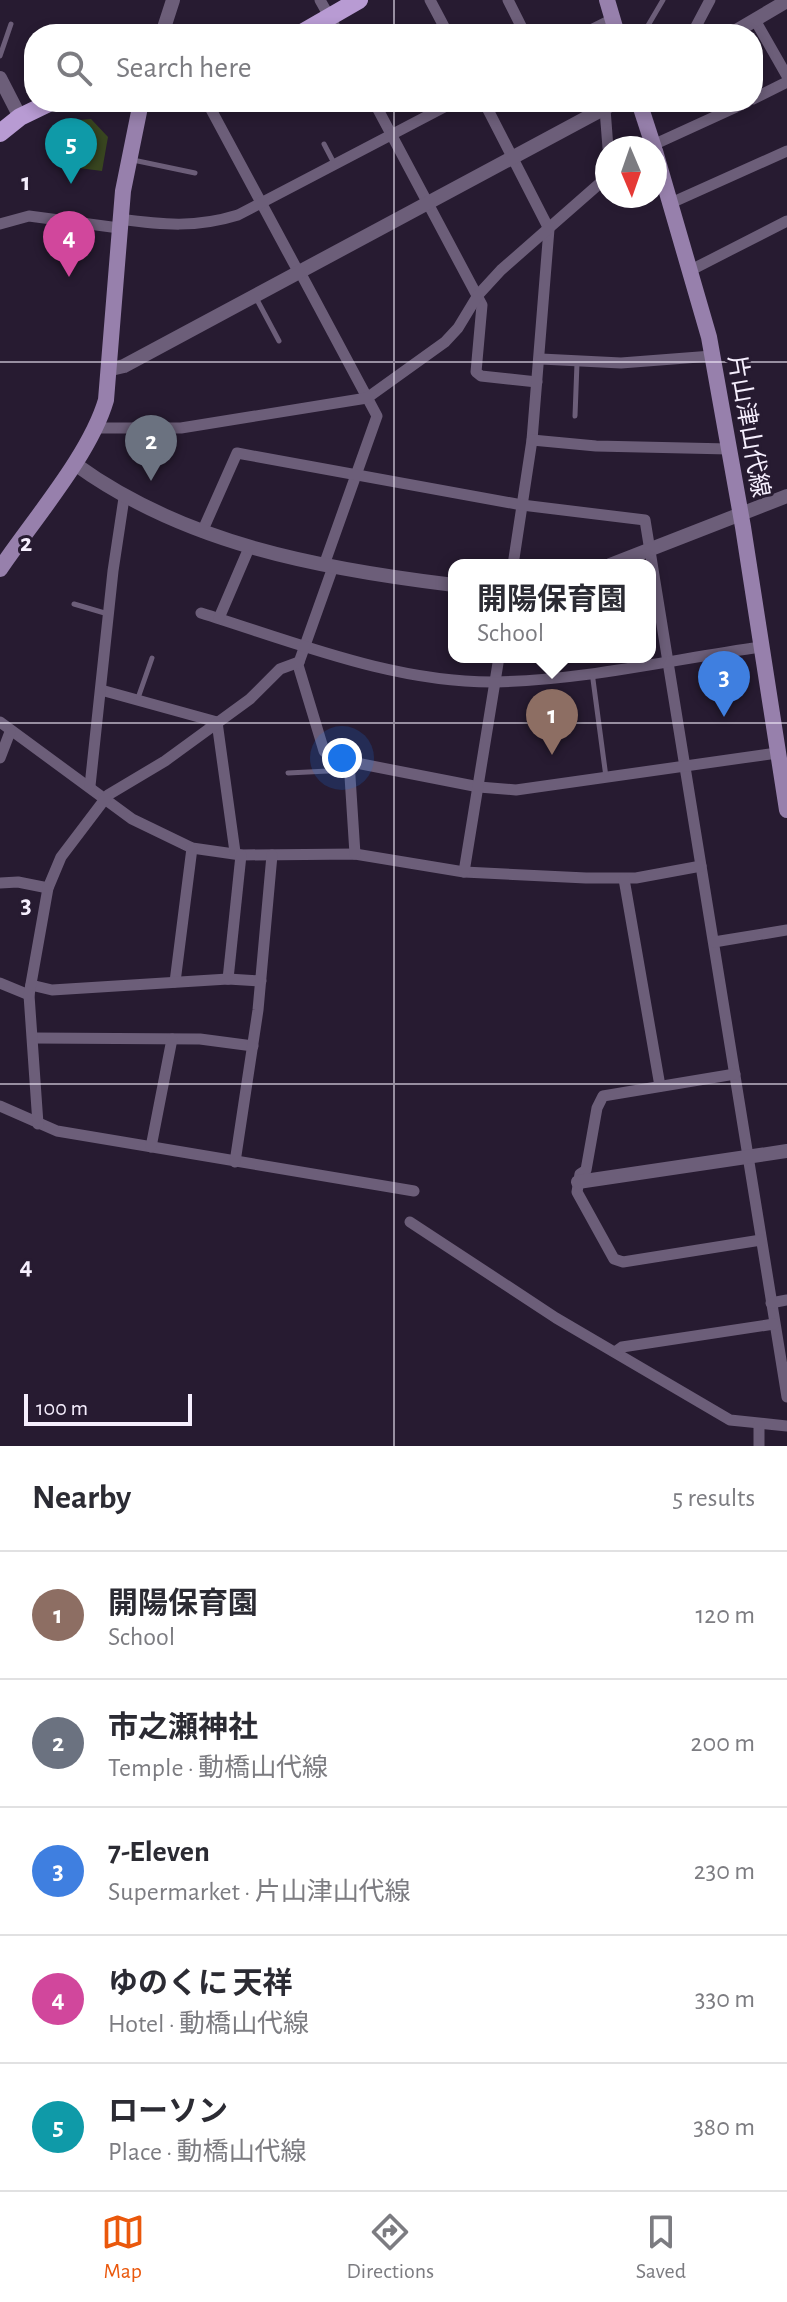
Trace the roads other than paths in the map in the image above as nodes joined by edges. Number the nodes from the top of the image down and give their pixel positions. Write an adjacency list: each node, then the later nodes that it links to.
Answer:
1 (173, 0): 13 (street)
2 (320, 0): 10 (street)
3 (359, 0): 10 (main road)
4 (430, 0): 16 (street)
5 (508, 0): 17 (street)
6 (607, 0): 18 (main road)
7 (663, 0): 19 (lane)
8 (710, 0): 20 (street)
9 (787, 1): 11 (street)
10 (329, 17): 14 (main road); 15 (street)
11 (755, 20): 21 (street); 22 (street)
12 (11, 24): 24 (lane)
13 (165, 24)
14 (317, 24)
15 (333, 24)
16 (443, 24)
17 (520, 24)
18 (614, 24)
19 (649, 24)
20 (697, 24)
21 (748, 24)
22 (757, 24)
23 (763, 34): 25 (street)
24 (0, 56)
25 (787, 76)
26 (0, 78): 29 (street)
27 (787, 82): 28 (street)
28 (763, 94)
29 (4, 95): 40 (street)
30 (30, 112): 40 (main road)
31 (139, 112): 49 (main road)
32 (212, 112): 56 (street)
33 (379, 112): 44 (street)
34 (436, 112): 44 (street)
35 (489, 112): 48 (street)
36 (599, 112): 48 (street)
37 (610, 112): 42 (street)
38 (642, 112): 43 (main road, 片山津山代線)
39 (727, 112): 45 (street)
40 (20, 117): 41 (main road)
41 (0, 133)
42 (609, 136)
43 (650, 136)
44 (392, 137): 50 (street); 54 (street)
45 (667, 142)
46 (324, 144): 50 (lane)
47 (787, 151): 55 (street)
48 (513, 157): 54 (street); 60 (street)
49 (128, 160): 51 (lane); 59 (main road)
50 (336, 166): 56 (street)
51 (195, 173)
52 (595, 188): 60 (street)
53 (667, 190): 55 (main road, 片山津山代線)
54 (428, 203): 62 (street); 63 (street)
55 (671, 203): 61 (main road, 片山津山代線)
56 (262, 205): 59 (street); 62 (street)
57 (787, 221): 61 (street)
58 (0, 224): 59 (street)
59 (120, 224): 69 (main road)
60 (549, 229): 63 (street); 67 (street)
61 (691, 270): 66 (main road, 片山津山代線)
62 (299, 272): 64 (street); 71 (street)
63 (478, 295): 70 (street); 71 (street)
64 (255, 296): 65 (lane); 69 (street)
65 (279, 341)
66 (712, 356): 68 (street); 75 (main road, 片山津山代線)
67 (541, 359): 68 (street); 70 (street)
68 (577, 363): 72 (lane)
69 (111, 369): 73 (main road)
70 (537, 382): 74 (street)
71 (367, 398): 73 (street); 77 (street)
72 (575, 416)
73 (96, 428): 76 (main road)
74 (532, 440): 75 (street); 80 (street)
75 (729, 449): 81 (main road, 片山津山代線)
76 (75, 464): 79 (street); 89 (main road)
77 (355, 475): 80 (street); 82 (street); 88 (street)
78 (787, 496): 81 (street)
79 (124, 498): 82 (street); 94 (street)
80 (522, 505): 84 (street); 85 (street)
81 (741, 516): 84 (street); 97 (main road, 片山津山代線)
82 (202, 532): 83 (street)
83 (249, 548): 88 (street); 95 (street)
84 (649, 551): 86 (street); 87 (street)
85 (514, 559)
86 (627, 559)
87 (650, 559)
88 (328, 566): 90 (street); 96 (street)
89 (0, 569)
90 (448, 584)
91 (656, 593): 99 (street)
92 (74, 604): 94 (lane)
93 (201, 613): 95 (street)
94 (109, 614): 106 (street)
95 (219, 618): 96 (street)
96 (304, 645): 100 (street); 105 (street)
97 (761, 647): 99 (street); 111 (main road, 片山津山代線)
98 (152, 658): 107 (lane)
99 (667, 660): 101 (street); 114 (street)
100 (299, 662): 109 (street); 113 (street)
101 (656, 662)
102 (498, 663): 105 (street)
103 (648, 663): 104 (street)
104 (592, 672): 105 (street); 116 (lane)
105 (495, 682): 118 (street)
106 (101, 690): 107 (street); 117 (street)
107 (138, 698): 109 (street)
108 (0, 722): 110 (street)
109 (217, 722): 119 (street); 122 (street)
110 (10, 732): 112 (street); 117 (street)
111 (782, 752): 114 (street); 120 (main road, 片山津山代線)
112 (0, 758)
113 (349, 765): 115 (lane); 118 (street); 123 (street)
114 (684, 767): 116 (street); 125 (street)
115 (288, 773)
116 (606, 778): 118 (street)
117 (90, 786): 119 (street)
118 (479, 787): 126 (street)
119 (104, 799): 121 (street); 129 (street)
120 (787, 810)
121 (192, 848): 122 (street); 134 (street)
122 (238, 854): 124 (street); 132 (street)
123 (355, 854): 124 (street); 126 (street)
124 (272, 855): 133 (street)
125 (701, 866): 127 (street); 131 (street)
126 (464, 872): 127 (street)
127 (624, 879): 141 (street)
128 (0, 883): 129 (street)
129 (48, 888): 136 (street)
130 (787, 930): 131 (street)
131 (714, 942): 140 (street)
132 (228, 979): 133 (street); 134 (street)
133 (261, 981): 139 (street)
134 (175, 982): 136 (street)
135 (0, 983): 136 (street)
136 (30, 990): 137 (street)
137 (33, 1038): 138 (street); 143 (street)
138 (172, 1039): 139 (street); 144 (street)
139 (253, 1046): 147 (street)
140 (735, 1074): 141 (street); 146 (street)
141 (660, 1086): 148 (street)
142 (0, 1106): 143 (street)
143 (38, 1124): 144 (street)
144 (151, 1147): 147 (street)
145 (787, 1151): 146 (street)
146 (749, 1157): 148 (street); 151 (street)
147 (235, 1162): 149 (street)
148 (578, 1182): 151 (street)
149 (414, 1191)
150 (410, 1222): 155 (street)
151 (761, 1240): 153 (street)
152 (787, 1300): 153 (street)
153 (771, 1303): 154 (street)
154 (774, 1324): 155 (street); 156 (street)
155 (615, 1352): 157 (street)
156 (787, 1397)
157 (759, 1425): 158 (street); 159 (street)
158 (787, 1426)
159 (759, 1446)

